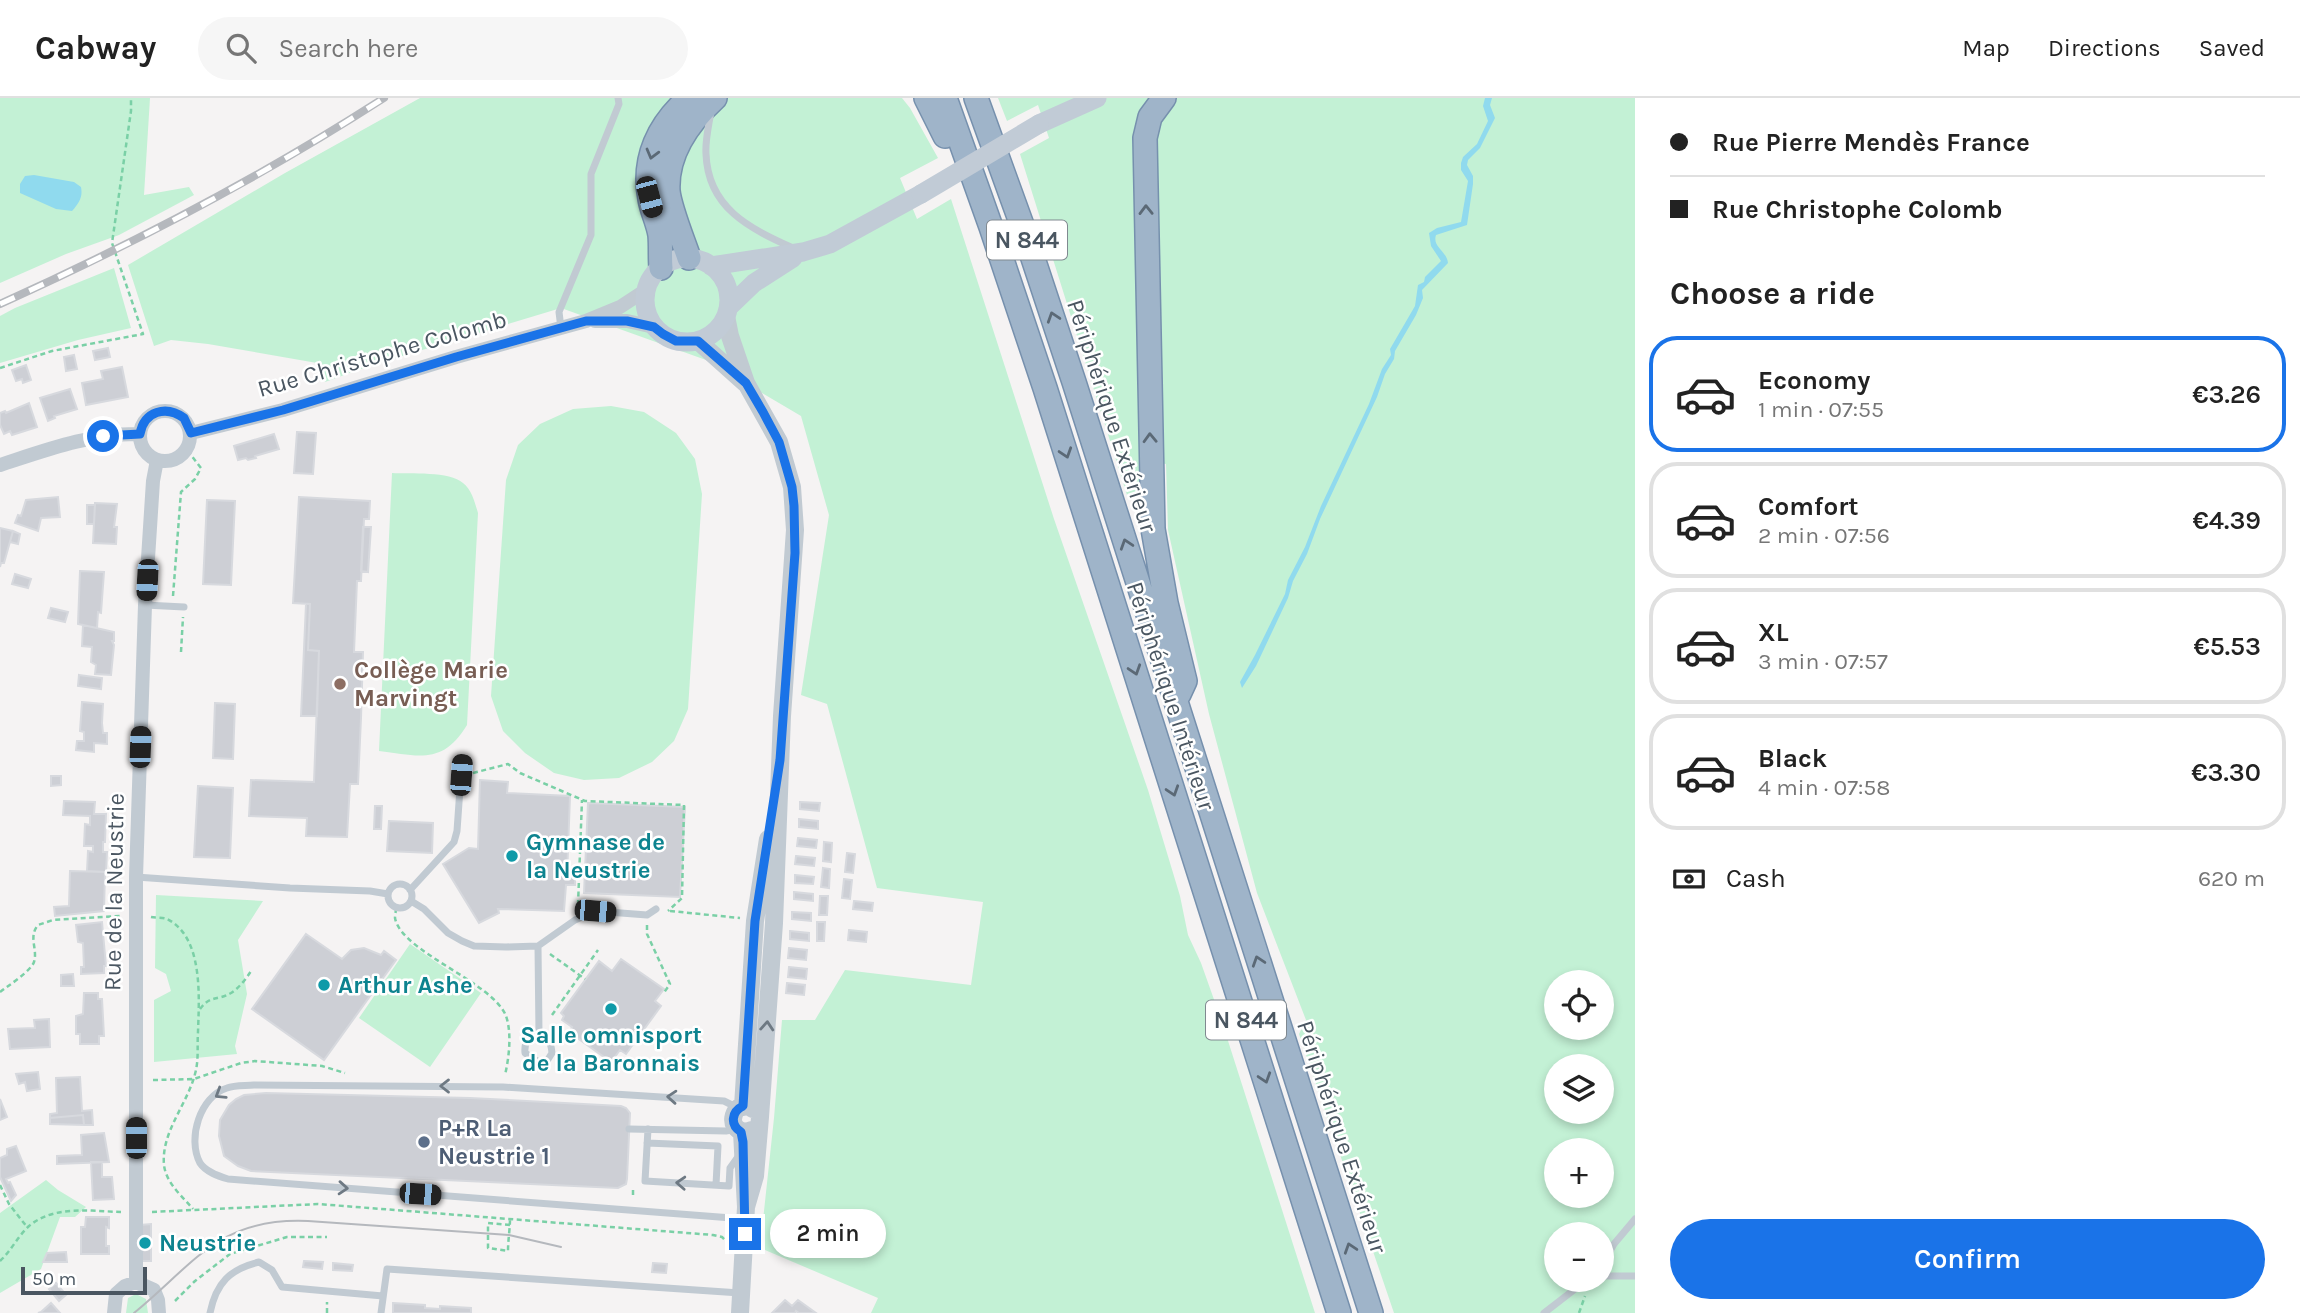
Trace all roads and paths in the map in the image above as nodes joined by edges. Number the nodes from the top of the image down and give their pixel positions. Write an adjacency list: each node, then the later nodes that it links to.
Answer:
1 (131, 98): 22 (path)
2 (618, 98): 20 (lane)
3 (689, 98): 15 (highway, one-way to 15)
4 (926, 98): 12 (highway)
5 (945, 98): 12 (highway, Périphérique Intérieur / N 844)
6 (976, 98): 33 (highway, Périphérique Extérieur / N 844, one-way to 6)
7 (1072, 98): 11 (main road)
8 (1097, 98): 11 (main road)
9 (1164, 98): 33 (highway, one-way to 9)
10 (714, 99): 13 (lane); 14 (highway)
11 (1039, 124): 13 (main road, bridge)
12 (991, 227): 89 (highway, Périphérique Intérieur / N 844, one-way to 89)
13 (803, 252): 14 (main road); 17 (main road)
14 (700, 262): 15 (main road); 17 (main road)
15 (661, 268): 16 (main road)
16 (646, 290): 18 (street, Rue Christophe Colomb); 19 (main road)
17 (727, 311): 21 (main road); 23 (street)
18 (586, 321): 19 (street, Rue Christophe Colomb); 20 (street, Rue Christophe Colomb)
19 (654, 327): 21 (main road)
20 (561, 328): 24 (street, Rue Christophe Colomb)
21 (698, 341): 23 (street)
22 (0, 368)
23 (746, 383): 35 (street)
24 (191, 433): 25 (street); 26 (street)
25 (140, 434): 27 (street); 28 (street)
26 (187, 450): 27 (street); 30 (path)
27 (157, 460): 29 (street, Rue de la Neustrie)
28 (0, 465)
29 (145, 605): 30 (lane); 38 (street, Rue de la Neustrie)
30 (173, 606): 31 (lane)
31 (184, 607): 32 (path)
32 (181, 652)
33 (1176, 702): 90 (highway, Périphérique Extérieur / N 844, one-way to 33)
34 (462, 760): 36 (lane)
35 (780, 760): 47 (street); 60 (street, one-way to 35)
36 (461, 775): 37 (path); 39 (lane)
37 (582, 800): 46 (path); 47 (path)
38 (135, 877): 40 (lane); 45 (street, Rue de la Neustrie)
39 (410, 890): 40 (lane); 41 (lane)
40 (388, 894): 42 (lane)
41 (411, 901): 42 (lane); 48 (lane)
42 (396, 908): 58 (path)
43 (656, 909): 44 (lane)
44 (647, 915): 46 (lane); 54 (path)
45 (135, 916): 53 (path); 56 (path); 69 (street, Rue de la Neustrie)
46 (578, 919): 48 (lane)
47 (755, 921): 59 (street)
48 (538, 946): 51 (path); 55 (lane)
49 (598, 950): 51 (path)
50 (251, 971): 56 (path)
51 (581, 975): 52 (path); 55 (path)
52 (585, 979)
53 (0, 992)
54 (663, 994)
55 (539, 1007): 57 (lane)
56 (199, 1010): 68 (path)
57 (539, 1033): 57 (lane)
58 (503, 1087): 59 (lane, one-way to 58); 70 (lane, one-way to 70)
59 (741, 1107): 60 (street); 63 (street)
60 (760, 1120): 63 (street); 70 (street)
61 (629, 1129): 62 (lane)
62 (648, 1129): 63 (lane); 64 (lane)
63 (739, 1130): 65 (street)
64 (648, 1143): 67 (lane); 67 (lane, one-way to 64)
65 (742, 1153): 67 (lane); 70 (street)
66 (0, 1185): 74 (path)
67 (716, 1185)
68 (194, 1210): 69 (path); 71 (path)
69 (135, 1213): 74 (path); 80 (street, Rue de la Neustrie)
70 (746, 1213): 82 (street)
71 (510, 1219): 73 (path); 76 (path)
72 (1635, 1219): 75 (lane)
73 (510, 1225): 73 (path)
74 (27, 1227): 77 (path)
75 (1614, 1244)
76 (730, 1248)
77 (0, 1261)
78 (1614, 1276): 79 (lane)
79 (1635, 1276)
80 (136, 1282): 84 (street); 85 (street)
81 (1572, 1292): 91 (lane)
82 (742, 1294): 83 (lane); 88 (street)
83 (383, 1296): 86 (lane); 87 (lane)
84 (114, 1313)
85 (159, 1313)
86 (209, 1313)
87 (381, 1313)
88 (740, 1313)
89 (1339, 1313)
90 (1371, 1313)
91 (1545, 1313)

